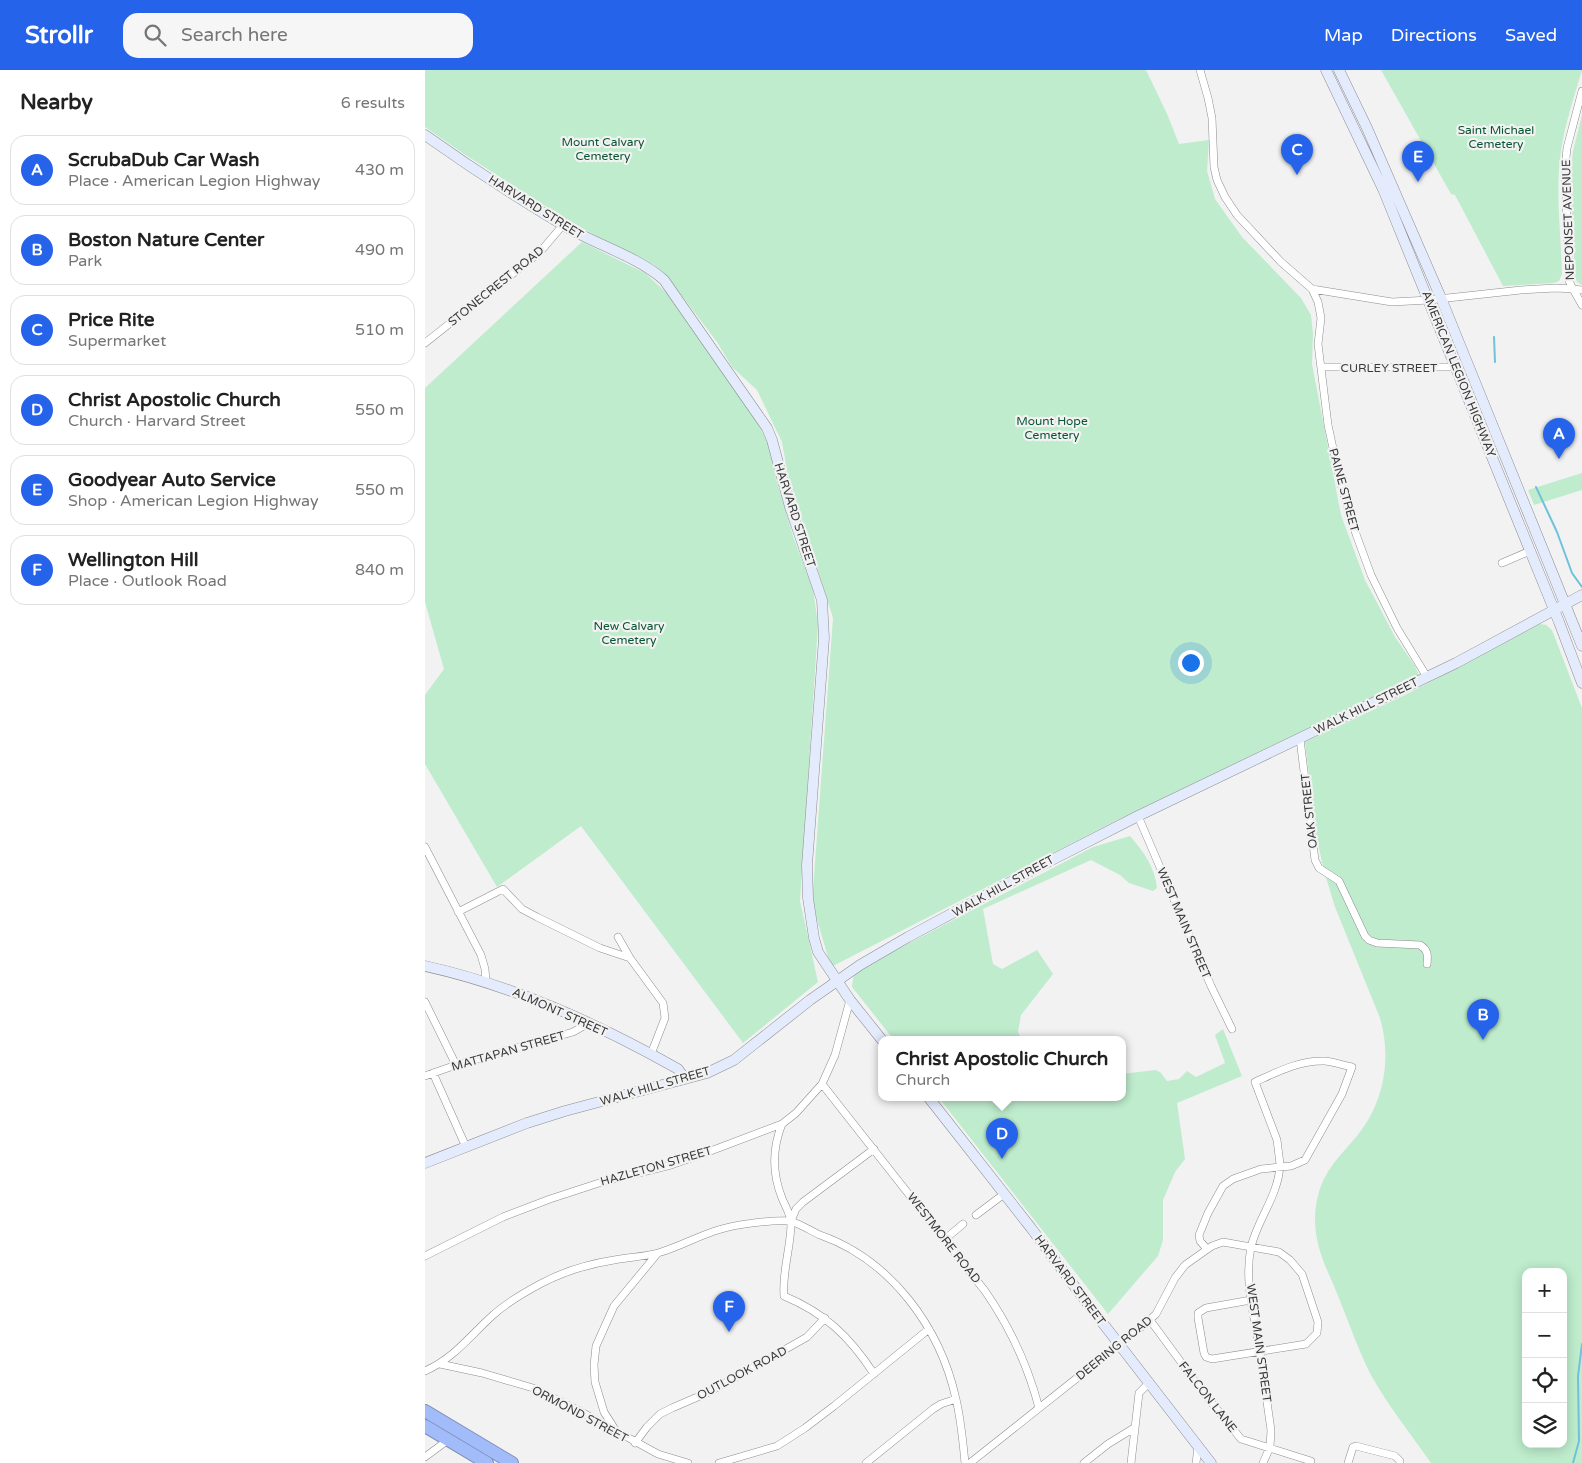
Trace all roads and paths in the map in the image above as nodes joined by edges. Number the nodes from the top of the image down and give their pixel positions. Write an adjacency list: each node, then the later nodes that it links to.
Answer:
1 (1200, 70): 7 (street)
2 (1326, 70): 11 (main road, AMERICAN LEGION HIGHWAY)
3 (1339, 70): 10 (main road, AMERICAN LEGION HIGHWAY)
4 (1582, 91): 8 (street, NEPONSET AVENUE)
5 (425, 135): 6 (main road, HARVARD STREET)
6 (563, 225): 13 (street, STONECREST ROAD); 33 (main road, HARVARD STREET)
7 (1312, 289): 11 (street); 15 (street, PAINE STREET)
8 (1573, 289): 9 (street); 10 (street); 12 (street, NEPONSET AVENUE)
9 (1582, 290)
10 (1441, 298): 11 (street); 19 (main road, AMERICAN LEGION HIGHWAY)
11 (1429, 300): 14 (main road, AMERICAN LEGION HIGHWAY)
12 (1582, 305)
13 (425, 343)
14 (1456, 367): 15 (street, CURLEY STREET); 16 (main road, AMERICAN LEGION HIGHWAY)
15 (1321, 368): 22 (street, PAINE STREET)
16 (1530, 552): 17 (street); 20 (main road, AMERICAN LEGION HIGHWAY)
17 (1502, 563)
18 (1582, 595): 19 (main road, WALK HILL STREET)
19 (1565, 604): 20 (main road, WALK HILL STREET); 21 (main road, AMERICAN LEGION HIGHWAY)
20 (1554, 610): 22 (main road, WALK HILL STREET); 23 (main road, AMERICAN LEGION HIGHWAY)
21 (1582, 646)
22 (1427, 677): 24 (main road, WALK HILL STREET)
23 (1582, 683)
24 (1299, 739): 25 (main road, WALK HILL STREET); 30 (street, OAK STREET)
25 (1138, 816): 33 (main road, WALK HILL STREET); 37 (street, WEST MAIN STREET)
26 (425, 847): 27 (street)
27 (458, 912): 29 (street); 32 (street)
28 (618, 937): 29 (street)
29 (630, 958): 39 (street)
30 (1427, 964)
31 (425, 966): 32 (main road, ALMONT STREET)
32 (486, 981): 36 (main road, ALMONT STREET)
33 (838, 981): 34 (main road, HARVARD STREET); 43 (main road, WALK HILL STREET)
34 (850, 1000): 38 (main road, HARVARD STREET); 44 (street, HAZLETON STREET)
35 (425, 1002): 40 (street)
36 (589, 1023): 39 (main road, ALMONT STREET); 40 (street, MATTAPAN STREET)
37 (1231, 1029)
38 (879, 1036)
39 (651, 1054): 43 (main road, ALMONT STREET)
40 (456, 1065): 41 (street, MATTAPAN STREET)
41 (433, 1073): 42 (street, MATTAPAN STREET); 47 (street)
42 (425, 1076)
43 (685, 1078): 47 (main road, WALK HILL STREET)
44 (822, 1084): 46 (street, HAZLETON STREET); 48 (street, WESTMORE ROAD)
45 (931, 1101): 51 (main road, HARVARD STREET)
46 (782, 1124): 53 (street); 59 (street, HAZLETON STREET)
47 (466, 1147): 49 (main road, WALK HILL STREET)
48 (874, 1149): 53 (street); 55 (street, WESTMORE ROAD)
49 (425, 1163)
50 (1280, 1167): 50 (street, WEST MAIN STREET); 56 (street, WEST MAIN STREET); 57 (street)
51 (1004, 1194): 52 (street); 64 (main road, HARVARD STREET)
52 (977, 1216)
53 (791, 1221): 58 (street); 61 (street); 63 (street)
54 (963, 1224): 55 (street)
55 (944, 1240): 71 (street, WESTMORE ROAD)
56 (1251, 1247): 57 (street, DEERING ROAD); 60 (street, WEST MAIN STREET); 65 (street, DEERING ROAD)
57 (1207, 1249): 62 (street, DEERING ROAD)
58 (657, 1254): 66 (street); 75 (street)
59 (425, 1256)
60 (1251, 1300): 65 (street, WEST MAIN STREET); 65 (street, DEERING ROAD)
61 (825, 1318): 68 (street); 77 (street, OUTLOOK ROAD)
62 (1150, 1320): 64 (street, DEERING ROAD); 79 (street, FALCON LANE)
63 (929, 1329): 68 (street); 70 (street)
64 (1119, 1345): 69 (main road, HARVARD STREET); 71 (street, DEERING ROAD)
65 (1260, 1351): 79 (street, WEST MAIN STREET)
66 (440, 1364): 67 (street); 75 (street, ORMOND STREET)
67 (425, 1371)
68 (874, 1374): 86 (street)
69 (1149, 1383): 74 (street); 78 (main road, HARVARD STREET)
70 (956, 1399): 87 (street); 88 (street)
71 (1039, 1408): 89 (street, DEERING ROAD)
72 (425, 1411): 84 (highway)
73 (425, 1426): 76 (highway)
74 (1134, 1428): 90 (street); 91 (street)
75 (616, 1431): 77 (street, ORMOND STREET)
76 (448, 1440): 80 (street); 83 (highway)
77 (635, 1443): 85 (street, ORMOND STREET)
78 (1198, 1447): 92 (street); 93 (main road, HARVARD STREET)
79 (1270, 1447): 81 (street, FALCON LANE); 94 (street, WEST MAIN STREET)
80 (425, 1457)
81 (1296, 1460): 82 (street, FALCON LANE)
82 (1311, 1461)
83 (487, 1463)
84 (512, 1463)
85 (687, 1463)
86 (719, 1463)
87 (866, 1463)
88 (965, 1463)
89 (970, 1463)
90 (1084, 1463)
91 (1131, 1463)
92 (1196, 1463)
93 (1211, 1463)
94 (1263, 1463)
95 (1347, 1463): 96 (street)
96 (1400, 1463)

